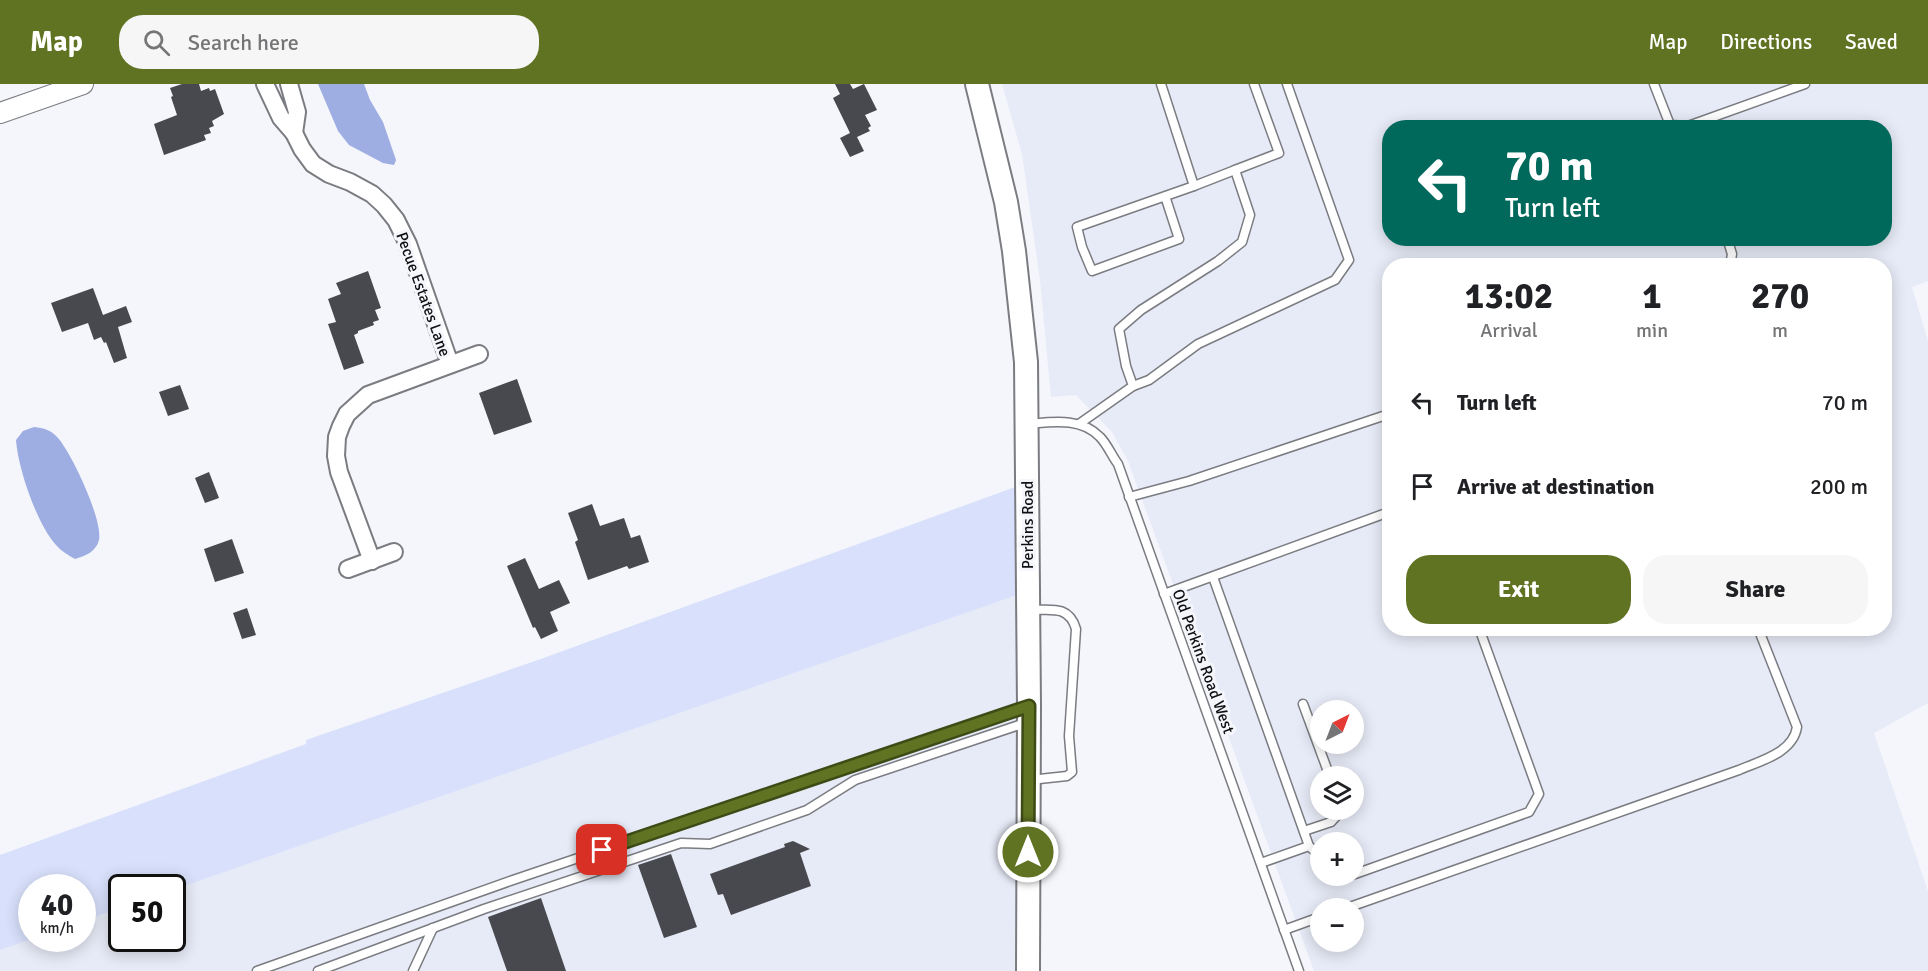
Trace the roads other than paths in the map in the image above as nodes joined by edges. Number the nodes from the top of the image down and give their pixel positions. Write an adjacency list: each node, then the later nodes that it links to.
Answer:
1 (83, 84): 10 (street)
2 (265, 84): 13 (street, Pecue Estates Lane)
3 (289, 84): 13 (street)
4 (977, 84): 21 (main road, Perkins Road)
5 (1161, 84): 15 (lane)
6 (1254, 84): 14 (lane)
7 (1287, 84): 19 (lane)
8 (1654, 84): 11 (lane)
9 (1805, 84): 12 (lane)
10 (0, 114)
11 (1668, 120)
12 (1707, 120)
13 (294, 133): 18 (street, Pecue Estates Lane)
14 (1235, 170): 15 (lane); 19 (lane)
15 (1194, 186): 16 (lane)
16 (1165, 196): 16 (lane)
17 (479, 354): 18 (street)
18 (450, 364): 26 (street)
19 (1133, 386): 22 (lane)
20 (1382, 416): 23 (lane)
21 (1027, 424): 22 (lane); 30 (main road, Perkins Road)
22 (1079, 424): 23 (lane, Old Perkins Road West)
23 (1129, 497): 29 (lane, Old Perkins Road West)
24 (1382, 515): 28 (lane)
25 (394, 552): 26 (street)
26 (372, 561): 27 (street)
27 (348, 569)
28 (1213, 577): 29 (lane); 38 (lane)
29 (1164, 594): 40 (lane, Old Perkins Road West)
30 (1027, 610): 34 (main road, Perkins Road); 36 (lane)
31 (1482, 636): 41 (lane)
32 (1761, 636): 42 (lane)
33 (1303, 704): 35 (lane)
34 (1029, 714): 36 (main road, Perkins Road); 44 (lane); 46 (lane)
35 (1326, 766)
36 (1028, 780): 49 (main road, Perkins Road)
37 (1333, 820): 38 (lane)
38 (1304, 831): 39 (lane)
39 (1309, 846): 40 (lane)
40 (1261, 863): 45 (lane, Old Perkins Road West)
41 (1364, 871)
42 (1364, 902)
43 (1310, 921): 45 (lane)
44 (433, 928): 47 (lane); 48 (lane)
45 (1284, 930): 50 (lane, Old Perkins Road West)
46 (257, 971)
47 (318, 971)
48 (413, 971)
49 (1028, 971)
50 (1299, 971)

